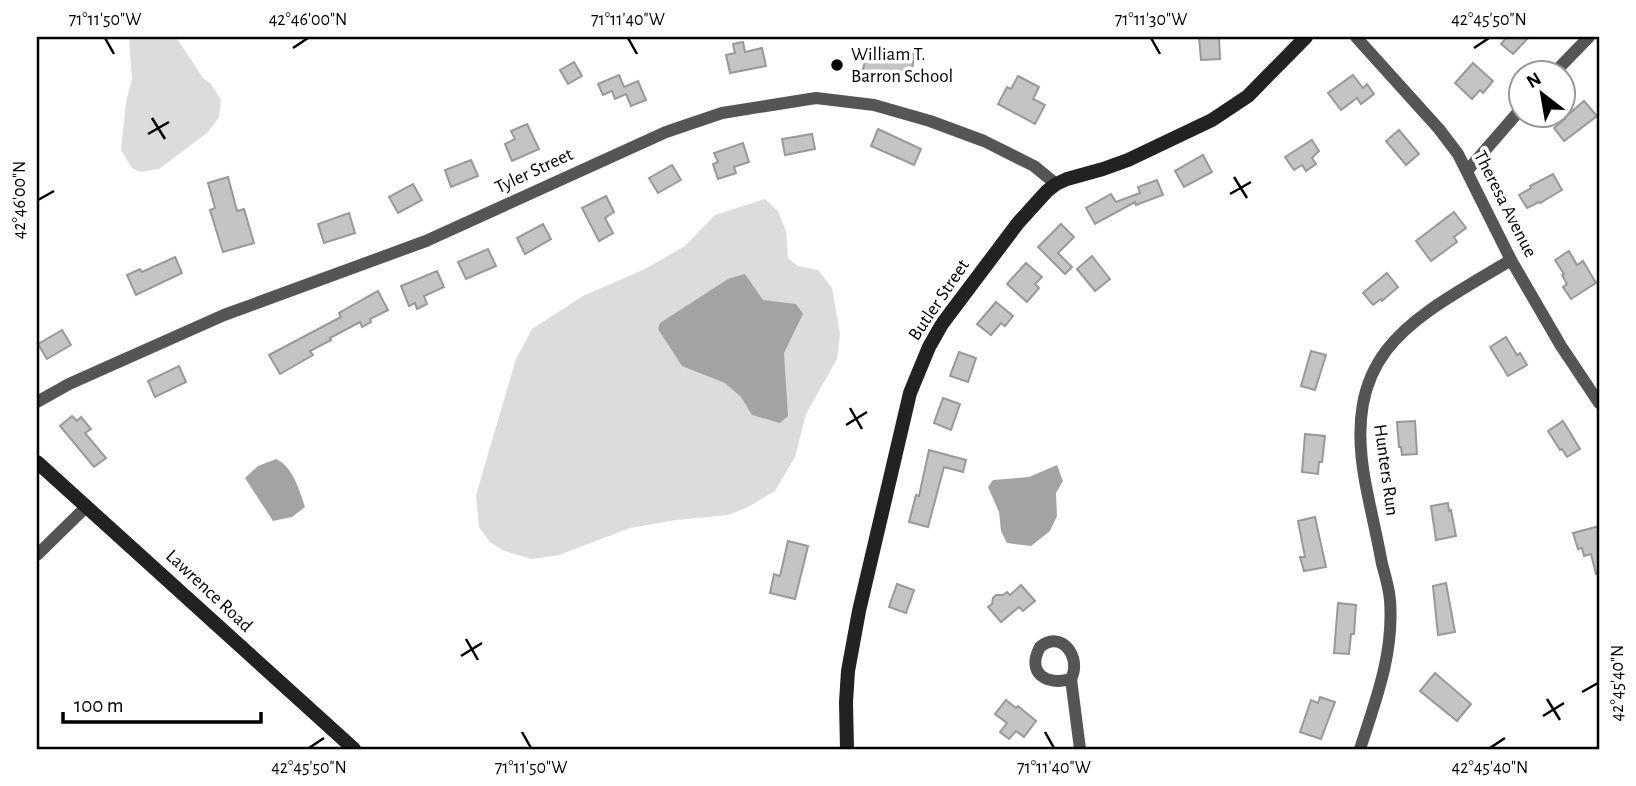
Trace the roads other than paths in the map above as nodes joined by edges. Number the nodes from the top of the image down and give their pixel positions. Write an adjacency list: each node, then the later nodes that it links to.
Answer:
1 (1306, 37): 7 (street, Butler Street)
2 (1356, 37): 6 (street, Theresa Avenue)
3 (1589, 37): 4 (street)
4 (1567, 60)
5 (1506, 127): 6 (street)
6 (1467, 171): 8 (street, Theresa Avenue)
7 (1056, 184): 9 (street, Tyler Street); 16 (street, Butler Street)
8 (1511, 260): 10 (street, Theresa Avenue); 18 (street, Hunters Run)
9 (37, 402)
10 (1599, 403)
11 (37, 461): 12 (street, Lawrence Road)
12 (87, 506): 13 (street); 15 (street, Lawrence Road)
13 (37, 555)
14 (1070, 679): 17 (street)
15 (354, 749)
16 (847, 749)
17 (1080, 749)
18 (1360, 749)

